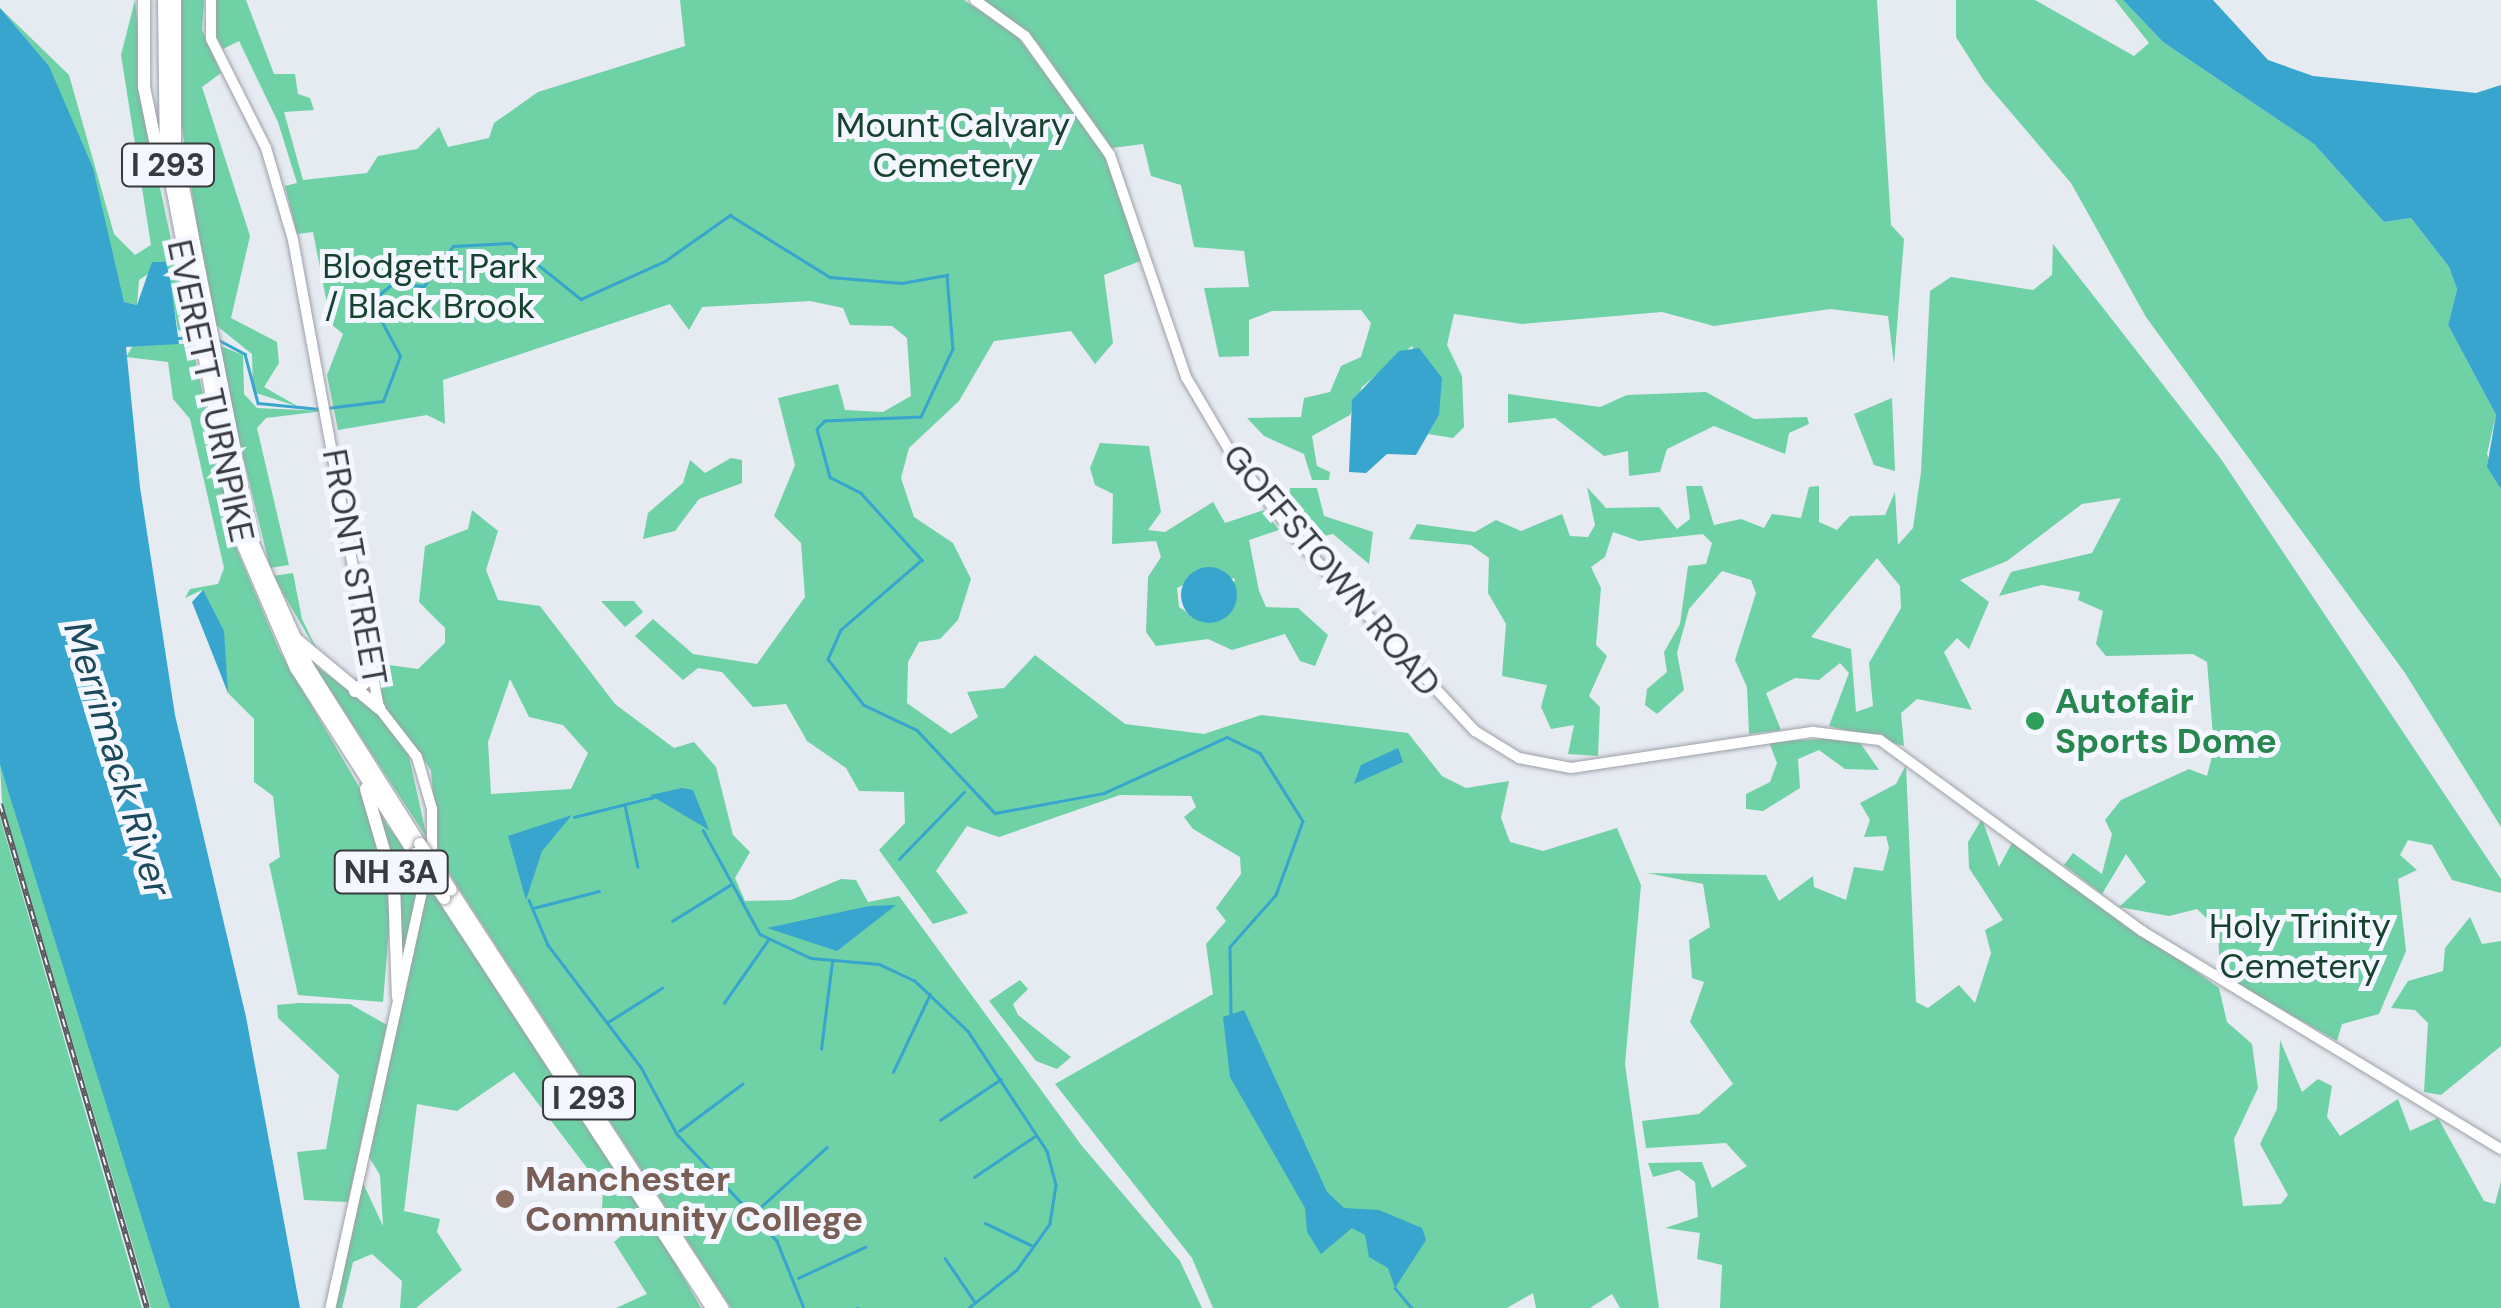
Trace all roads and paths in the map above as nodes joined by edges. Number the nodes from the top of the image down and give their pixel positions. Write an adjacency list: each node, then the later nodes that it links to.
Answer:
1 (144, 0): 6 (highway)
2 (164, 0): 6 (highway, EVERETT TURNPIKE / I 293)
3 (175, 0): 7 (highway, EVERETT TURNPIKE / I 293)
4 (211, 0): 10 (main road, FRONT STREET)
5 (975, 0): 17 (main road, GOFFSTOWN ROAD)
6 (178, 235): 7 (highway, EVERETT TURNPIKE / I 293)
7 (201, 328): 8 (highway, EVERETT TURNPIKE / I 293)
8 (267, 599): 9 (highway, EVERETT TURNPIKE / I 293); 13 (highway, EVERETT TURNPIKE / I 293)
9 (294, 640): 11 (highway, NH 3A); 14 (highway, EVERETT TURNPIKE / I 293)
10 (372, 676): 11 (highway); 12 (main road, FRONT STREET)
11 (355, 691): 12 (highway, NH 3A)
12 (379, 708): 16 (main road, FRONT STREET / NH 3A)
13 (350, 754): 14 (highway, EVERETT TURNPIKE / I 293); 16 (highway, NH 3A)
14 (418, 849): 15 (highway, EVERETT TURNPIKE / I 293, bridge)
15 (448, 894): 19 (highway, EVERETT TURNPIKE / I 293); 20 (highway, EVERETT TURNPIKE / I 293)
16 (398, 997): 18 (main road, FRONT STREET / NH 3A)
17 (2501, 1149)
18 (330, 1308)
19 (712, 1308)
20 (722, 1308)

